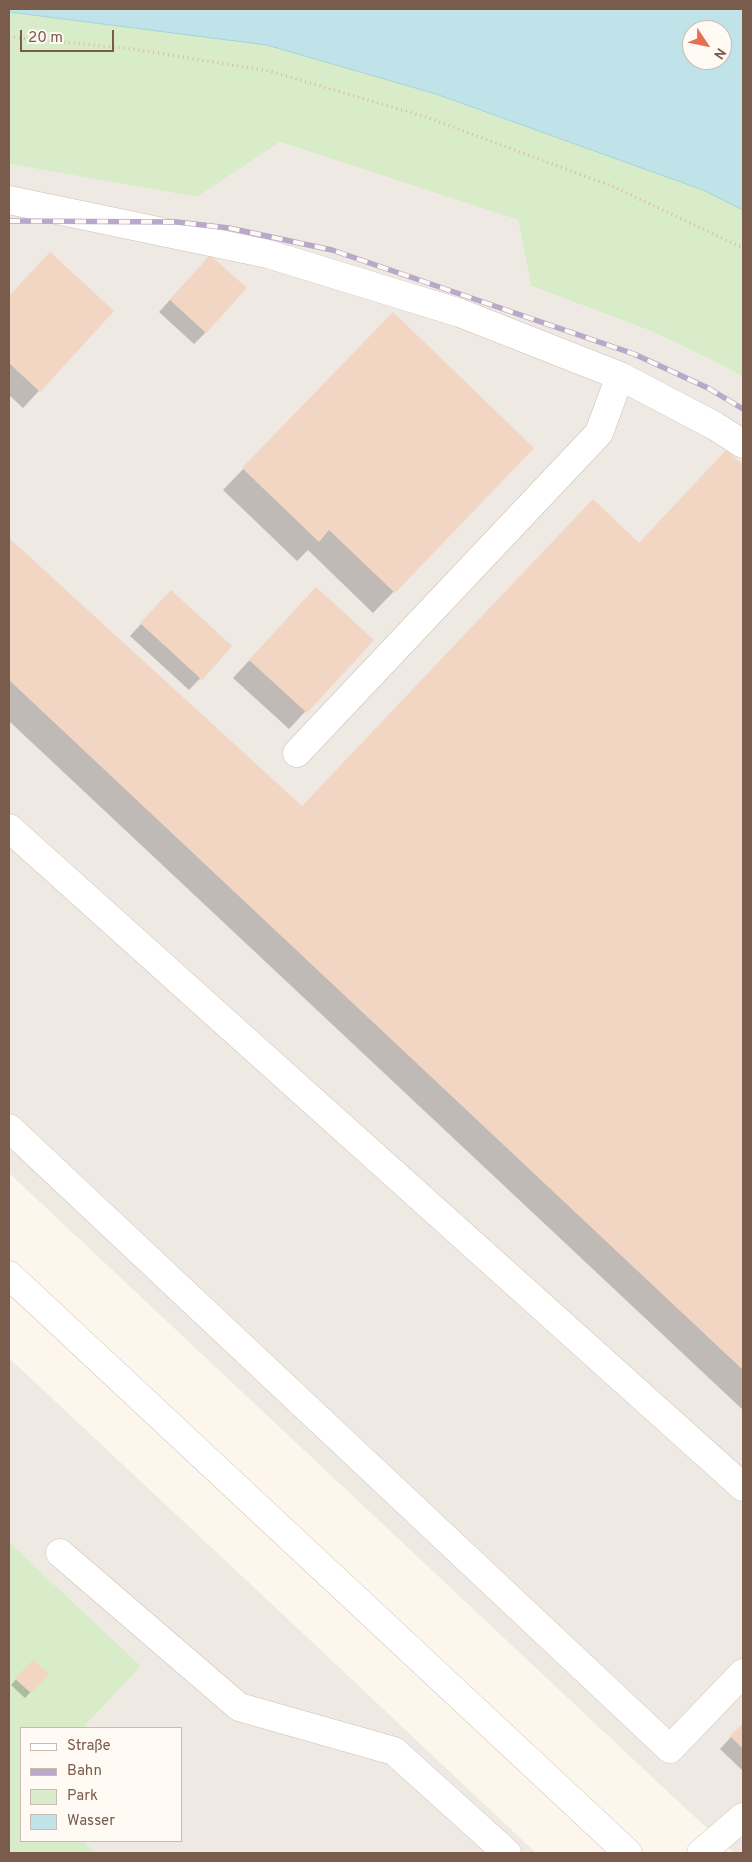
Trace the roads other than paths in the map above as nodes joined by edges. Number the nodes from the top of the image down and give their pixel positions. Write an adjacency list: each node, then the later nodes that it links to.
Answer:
1 (9, 200): 2 (lane)
2 (620, 376): 3 (lane); 4 (lane)
3 (743, 444)
4 (297, 753)
5 (9, 828): 8 (lane)
6 (9, 1128): 10 (lane)
7 (9, 1275): 13 (lane)
8 (743, 1487)
9 (60, 1553): 12 (lane)
10 (743, 1673)
11 (743, 1817): 14 (lane)
12 (507, 1853)
13 (628, 1853)
14 (701, 1853)

